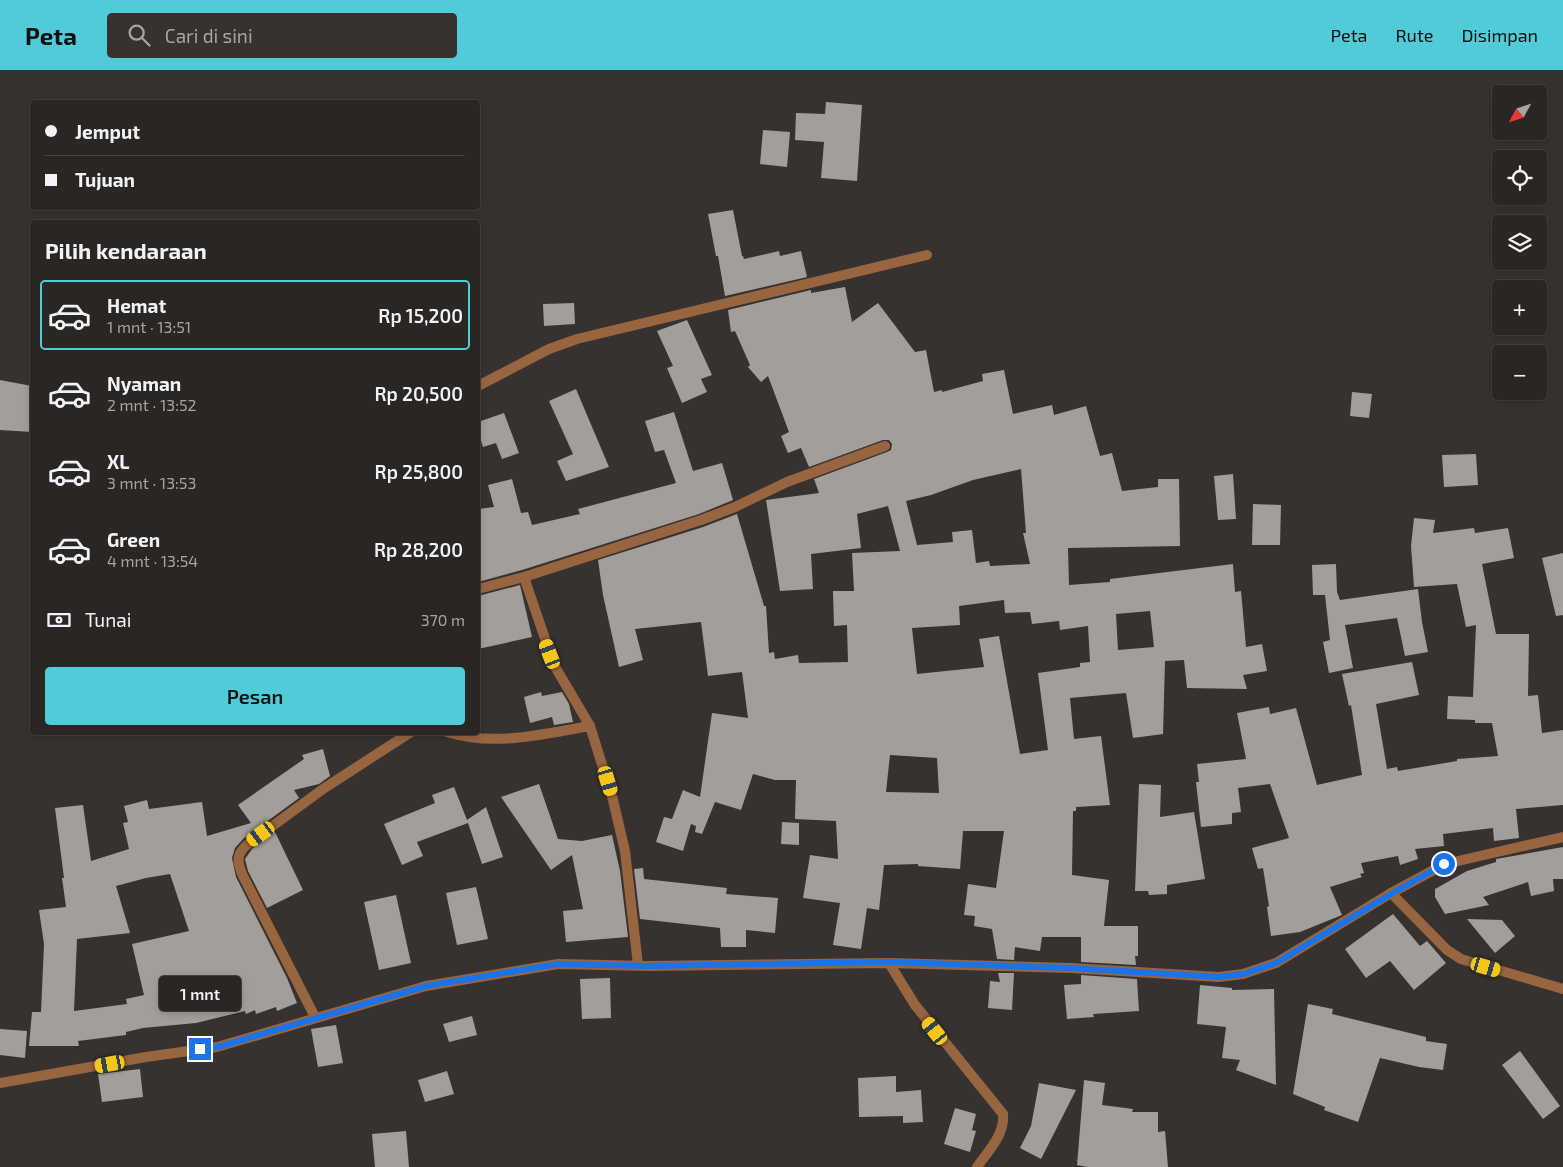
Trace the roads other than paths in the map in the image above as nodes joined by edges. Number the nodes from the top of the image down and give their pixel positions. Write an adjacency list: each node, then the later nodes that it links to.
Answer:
1 (927, 255): 2 (street)
2 (480, 385)
3 (885, 446): 4 (street)
4 (524, 577): 5 (street); 6 (street)
5 (480, 588)
6 (590, 726): 8 (street); 12 (street)
7 (406, 735): 14 (street)
8 (456, 735)
9 (1563, 837): 10 (street)
10 (1391, 894): 11 (street); 13 (street)
11 (889, 962): 12 (street); 16 (street)
12 (638, 966): 14 (street)
13 (1563, 988)
14 (315, 1017): 15 (street)
15 (0, 1083)
16 (977, 1167)

